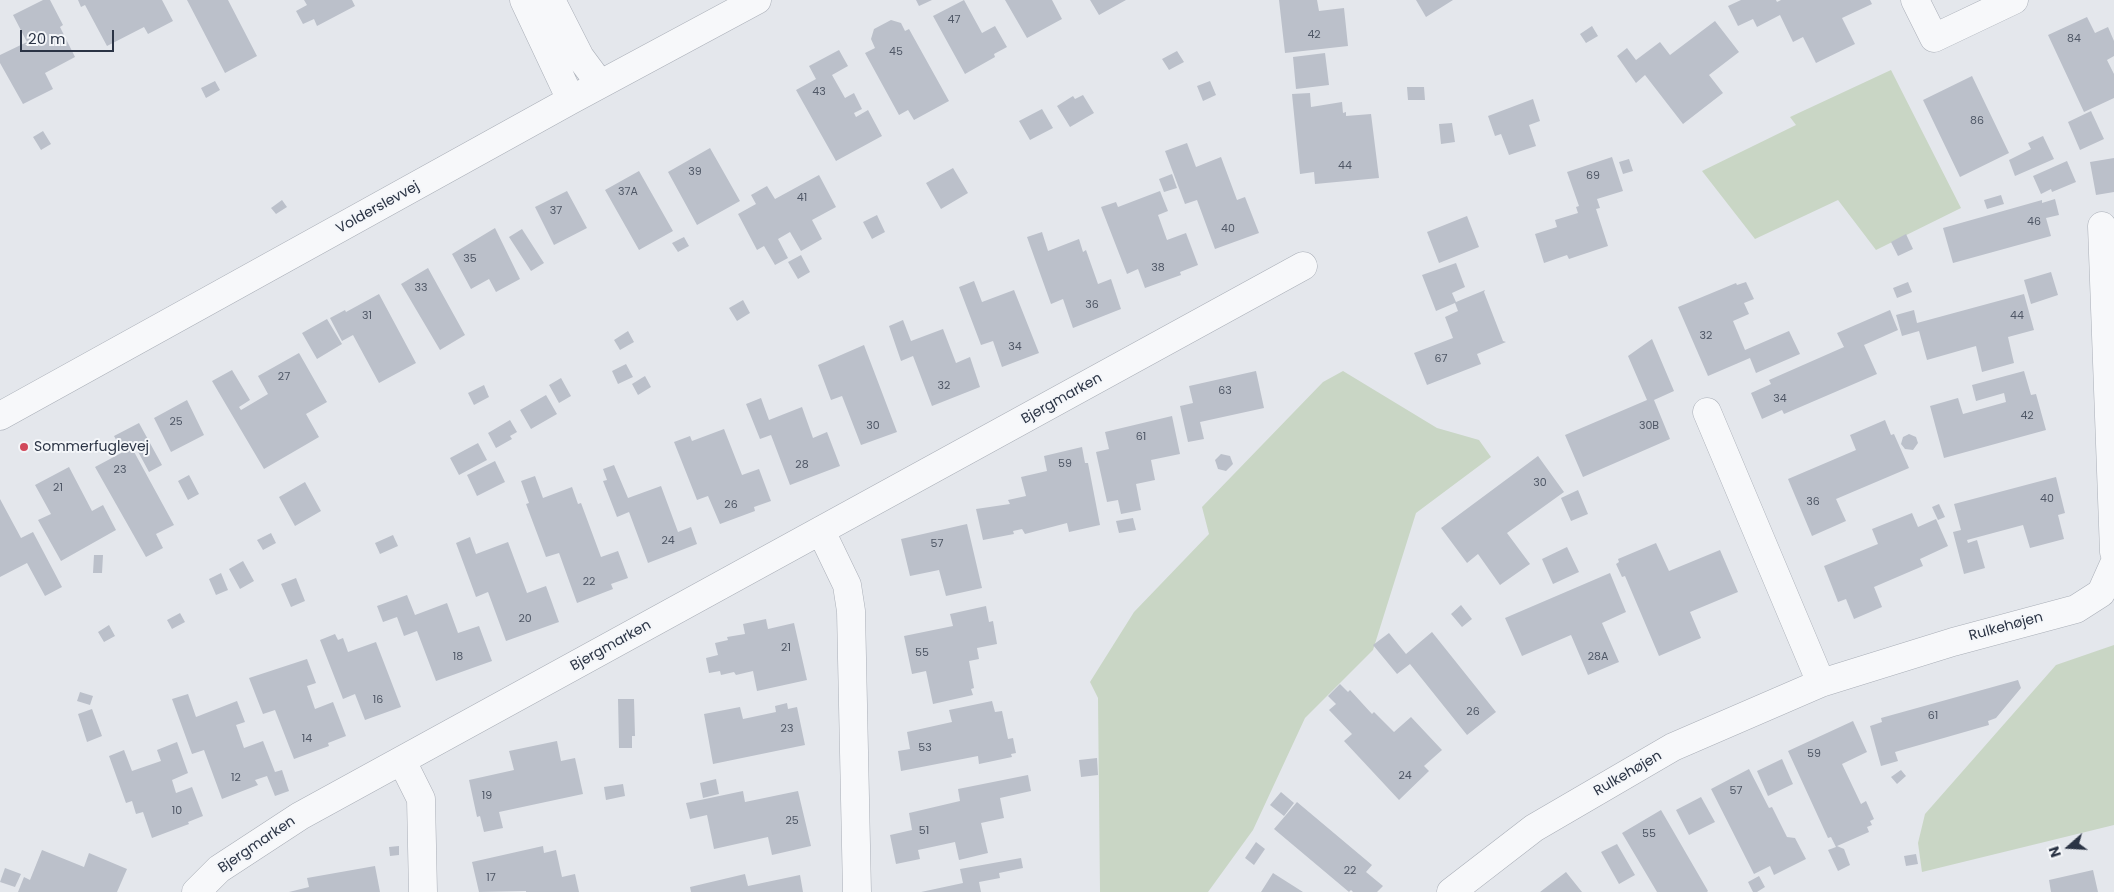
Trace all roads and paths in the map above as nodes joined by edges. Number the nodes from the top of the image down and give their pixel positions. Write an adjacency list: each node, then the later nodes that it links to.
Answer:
1 (524, 0): 7 (street)
2 (551, 0): 6 (street)
3 (757, 0): 6 (street, Volderslevvej)
4 (1915, 0): 5 (street)
5 (2014, 0)
6 (600, 84): 7 (street, Volderslevvej)
7 (571, 100): 11 (street, Volderslevvej)
8 (2102, 226): 13 (street)
9 (1303, 266): 12 (street, Bjergmarken)
10 (1707, 412): 15 (street)
11 (0, 416)
12 (820, 531): 16 (street, Bjergmarken); 19 (street)
13 (2114, 552)
14 (2114, 564): 15 (street, Rulkehøjen)
15 (1821, 683): 20 (street, Rulkehøjen)
16 (402, 761): 17 (street, Bjergmarken); 18 (street)
17 (196, 892)
18 (422, 892)
19 (857, 892)
20 (1451, 892)

